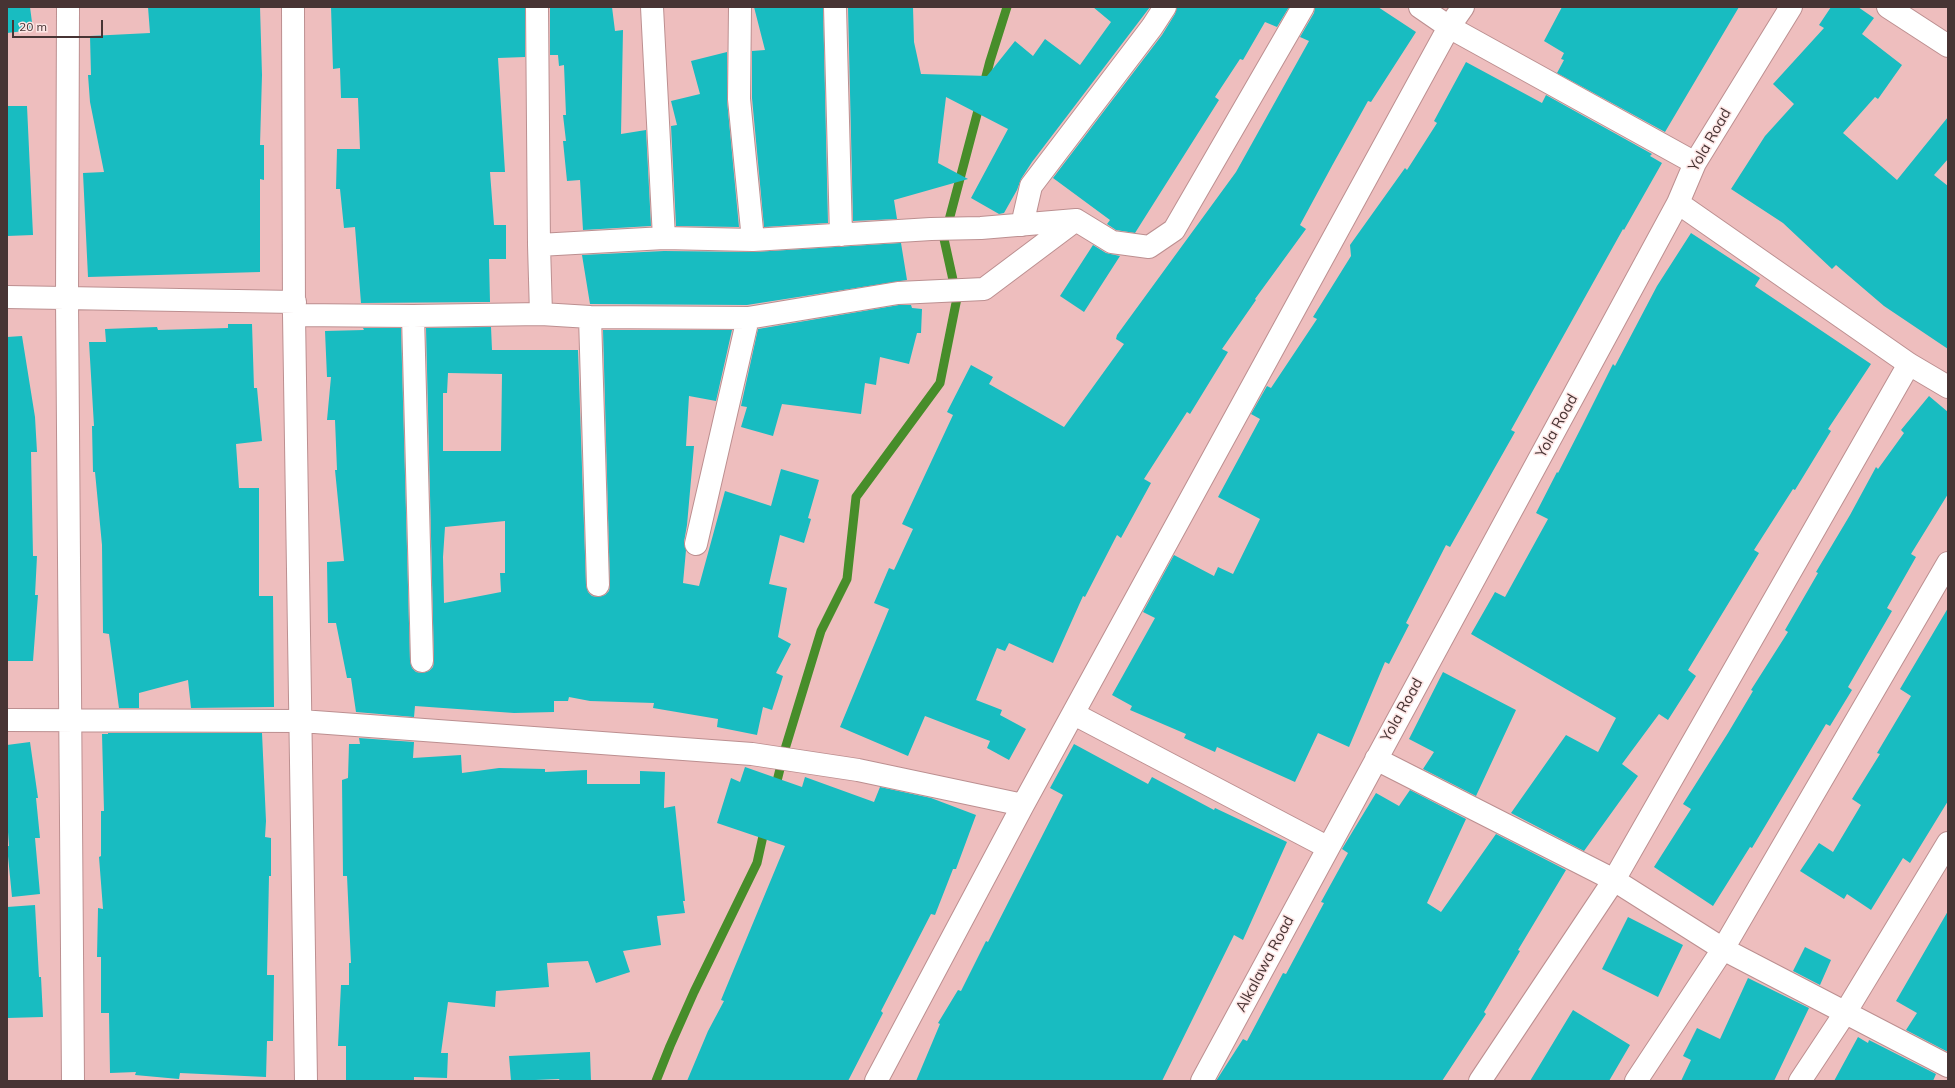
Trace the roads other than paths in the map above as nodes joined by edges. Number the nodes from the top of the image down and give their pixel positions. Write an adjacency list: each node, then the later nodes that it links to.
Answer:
1 (68, 7): 24 (street)
2 (293, 7): 25 (street)
3 (537, 7): 22 (street)
4 (652, 7): 20 (street)
5 (740, 7): 21 (street)
6 (835, 7): 19 (street)
7 (1165, 7): 18 (street)
8 (1303, 7): 17 (street)
9 (1420, 7): 13 (street)
10 (1463, 7): 13 (street)
11 (1791, 7): 15 (street, Yola Road)
12 (1888, 7): 14 (street)
13 (1449, 27): 15 (street); 36 (street)
14 (1948, 46)
15 (1695, 163): 16 (street, Yola Road)
16 (1678, 203): 30 (street); 40 (street, Yola Road)
17 (1076, 220): 18 (street); 29 (street)
18 (1022, 225): 19 (street)
19 (841, 235): 21 (street)
20 (664, 238): 21 (street); 22 (street)
21 (753, 240)
22 (539, 244): 26 (street)
23 (7, 297): 24 (street)
24 (67, 299): 25 (street); 38 (street)
25 (294, 309): 27 (street); 39 (street)
26 (542, 314): 27 (street); 28 (street)
27 (413, 316): 35 (street)
28 (590, 316): 29 (street); 34 (street)
29 (748, 318): 32 (street)
30 (1909, 364): 31 (street); 44 (street)
31 (1948, 387)
32 (696, 544)
33 (1948, 563): 45 (street)
34 (598, 585)
35 (422, 661)
36 (1074, 714): 41 (street); 43 (street)
37 (7, 720): 38 (street)
38 (70, 721): 39 (street); 48 (street)
39 (301, 721): 41 (street); 49 (street)
40 (1376, 759): 43 (street, Yola Road); 44 (street)
41 (1023, 806): 50 (street)
42 (1948, 842): 46 (street)
43 (1327, 847): 51 (street, Alkalawa Road)
44 (1614, 880): 45 (street); 52 (street)
45 (1723, 949): 46 (street); 53 (street)
46 (1845, 1013): 47 (street); 54 (street)
47 (1948, 1066)
48 (73, 1081)
49 (306, 1081)
50 (876, 1081)
51 (1202, 1081)
52 (1480, 1081)
53 (1636, 1081)
54 (1800, 1081)

